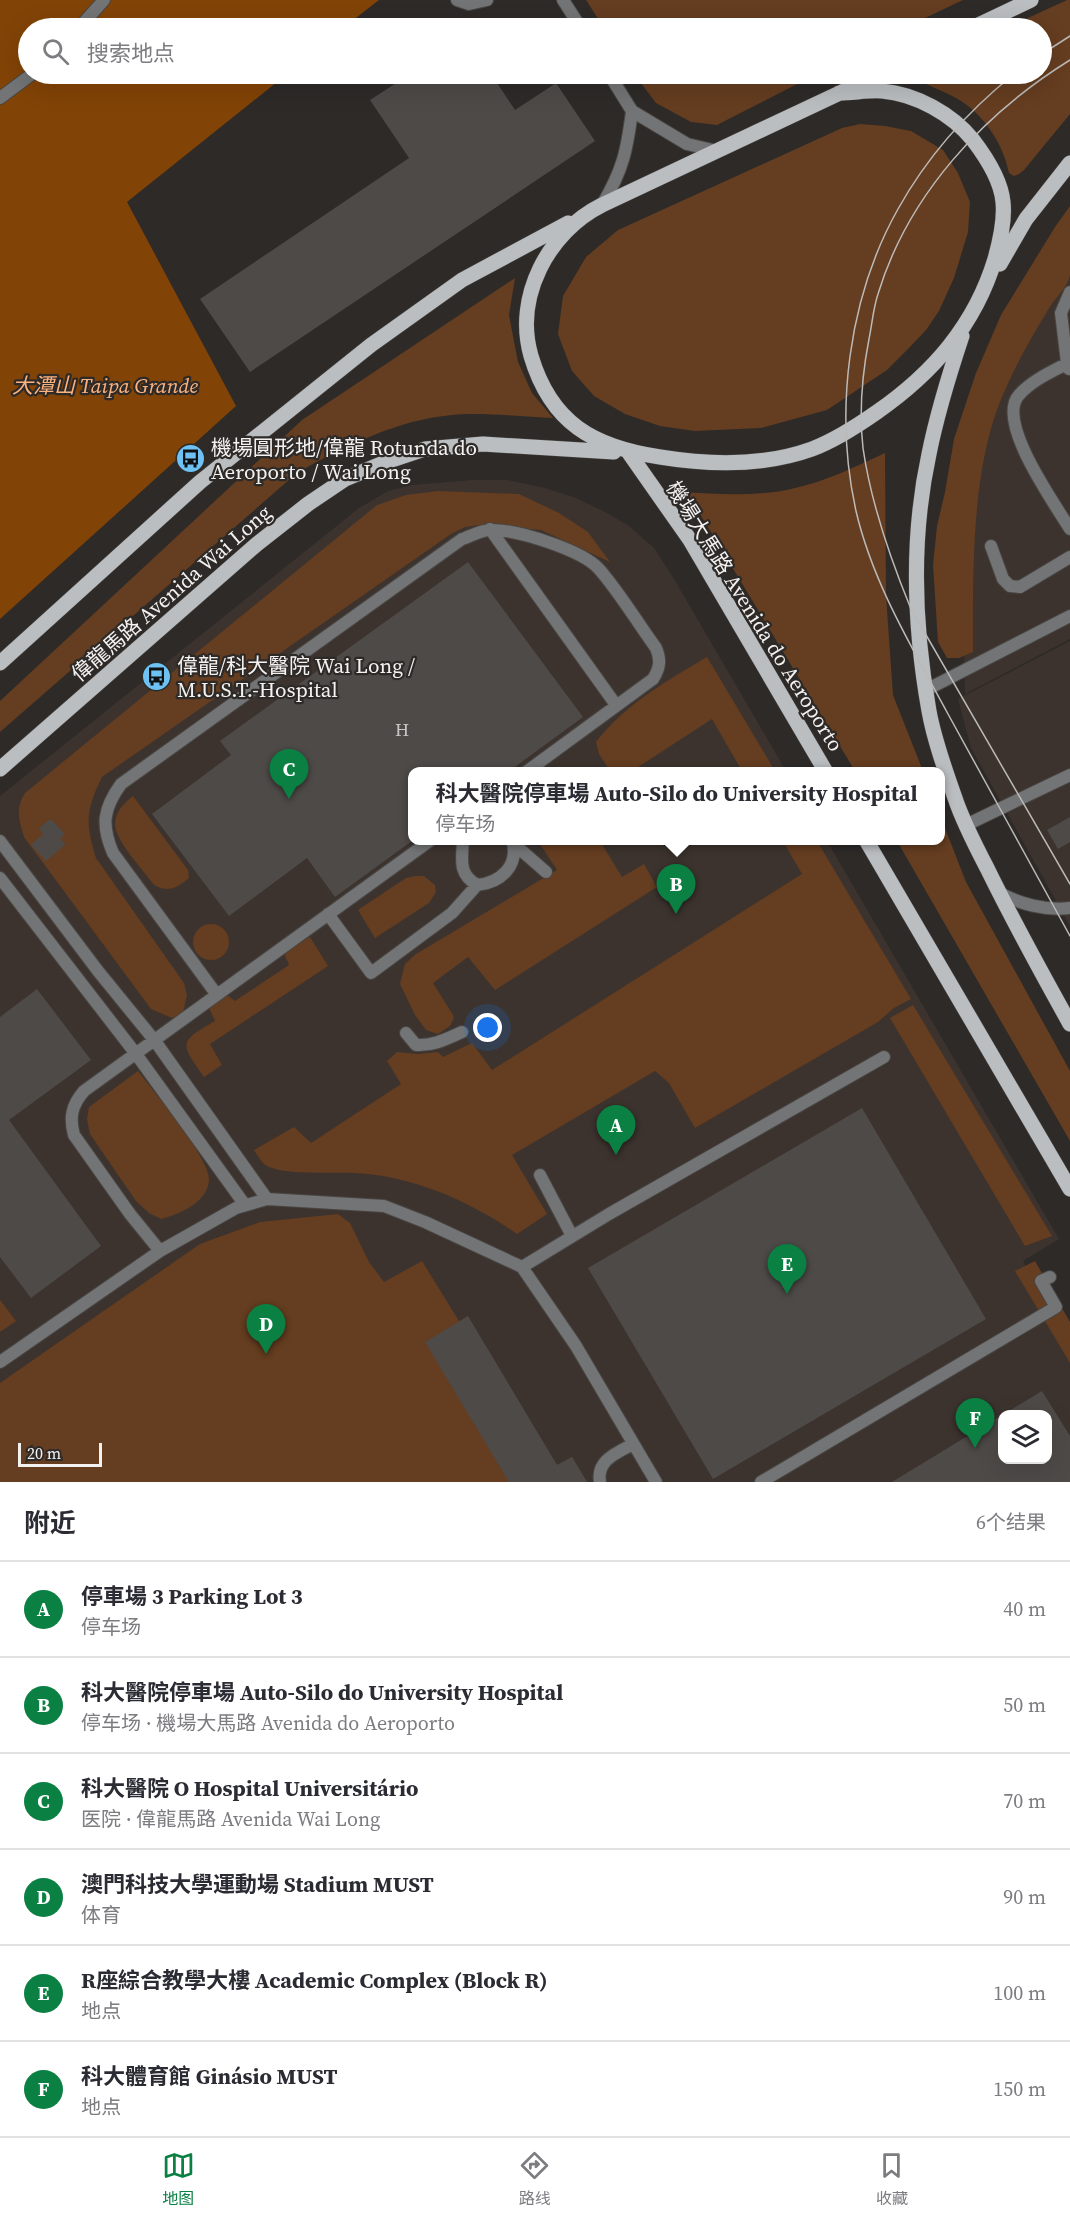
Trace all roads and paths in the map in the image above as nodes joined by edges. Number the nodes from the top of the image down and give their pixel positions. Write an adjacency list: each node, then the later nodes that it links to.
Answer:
1 (104, 0): 6 (street)
2 (457, 0): 3 (street)
3 (487, 0)
4 (563, 0): 7 (street)
5 (1031, 0): 8 (main road)
6 (88, 18)
7 (575, 18)
8 (993, 18)
9 (19, 84): 13 (street)
10 (615, 84): 14 (street)
11 (858, 84): 12 (main road)
12 (839, 93): 15 (main road); 18 (main road)
13 (0, 98)
14 (632, 111): 15 (street); 17 (street)
15 (717, 151): 17 (main road)
16 (1070, 163): 18 (main road)
17 (598, 206): 22 (main road); 28 (main road)
18 (987, 285): 20 (main road)
19 (1070, 292): 21 (street)
20 (965, 325): 22 (main road); 29 (main road)
21 (1069, 365): 24 (street)
22 (629, 453): 32 (main road, 機場大馬路 Avenida do Aeroporto); 33 (main road, 偉龍馬路 Avenida Wai Long)
23 (490, 529): 30 (street); 30 (street); 48 (street)
24 (1070, 529)
25 (991, 546): 26 (street)
26 (1070, 557)
27 (1070, 616): 29 (street)
28 (0, 663)
29 (926, 690): 35 (main road)
30 (616, 705): 31 (street)
31 (531, 767)
32 (824, 767)
33 (0, 769)
34 (1070, 775): 35 (street)
35 (966, 825): 45 (main road)
36 (0, 841): 52 (street)
37 (424, 845): 47 (street)
38 (463, 845): 44 (street)
39 (513, 845): 44 (street)
40 (516, 845): 42 (street)
41 (869, 845): 56 (main road)
42 (546, 872)
43 (0, 878): 53 (street)
44 (477, 885): 47 (street)
45 (999, 892): 46 (street); 49 (main road)
46 (1070, 908)
47 (328, 914): 48 (street)
48 (217, 994): 52 (street)
49 (1070, 1023)
50 (462, 1032): 51 (street)
51 (406, 1033)
52 (155, 1041): 53 (street); 57 (street)
53 (136, 1054): 58 (street); 60 (street)
54 (885, 1057): 59 (street)
55 (540, 1175): 59 (street)
56 (1070, 1189)
57 (267, 1199): 58 (street); 61 (street)
58 (245, 1205): 60 (street)
59 (573, 1236): 61 (street)
60 (160, 1251): 63 (street)
61 (522, 1267): 64 (street)
62 (1050, 1277): 67 (street)
63 (0, 1362)
64 (633, 1444): 65 (street); 66 (street)
65 (600, 1482)
66 (656, 1482)
67 (761, 1482)

